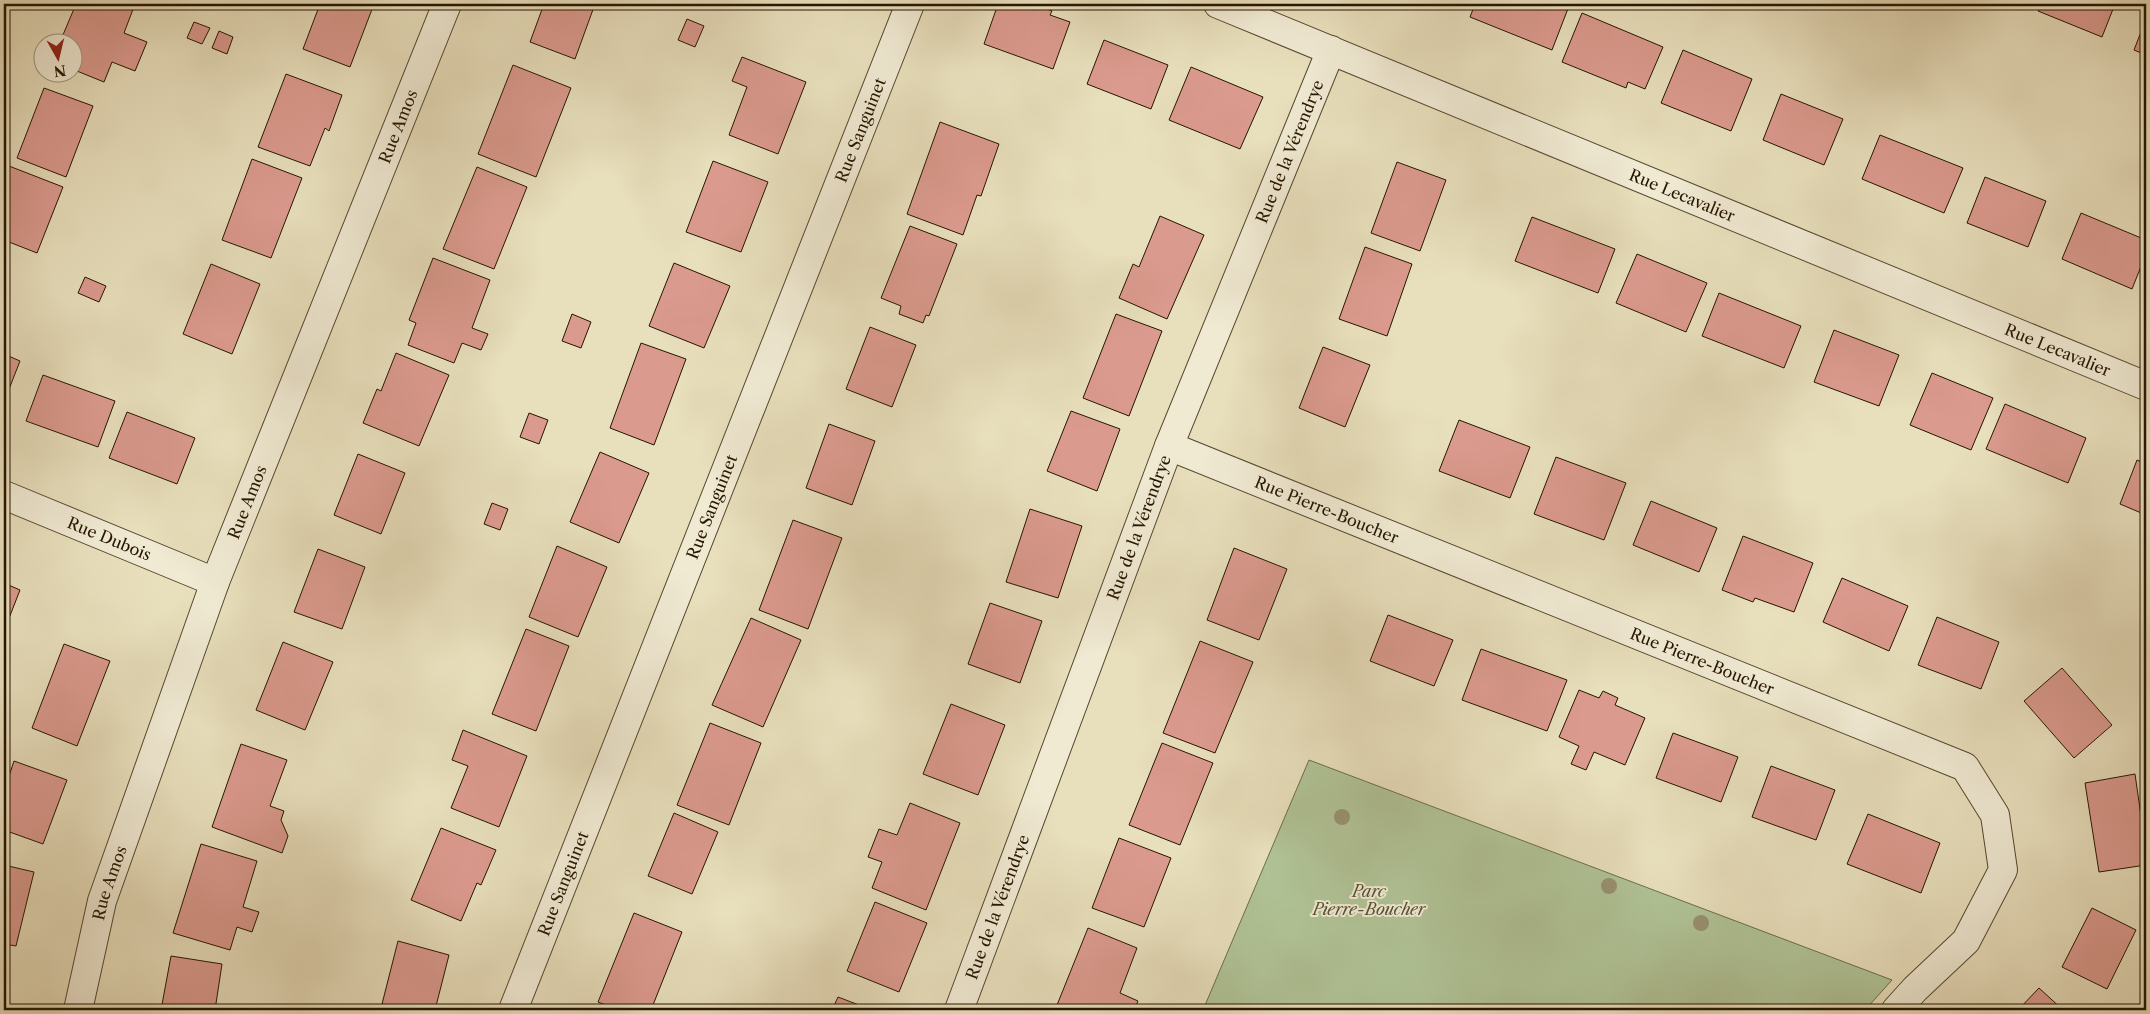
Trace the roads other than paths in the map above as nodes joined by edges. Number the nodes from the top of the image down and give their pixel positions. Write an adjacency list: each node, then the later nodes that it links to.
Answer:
1 (447, 4): 8 (street, Rue Amos)
2 (910, 4): 10 (street, Rue Sanguinet)
3 (1218, 4): 4 (street, Rue Lecavalier)
4 (1331, 50): 5 (street, Rue Lecavalier); 6 (street, Rue de la Vérendrye)
5 (2146, 386)
6 (1168, 446): 11 (street, Rue de la Vérendrye); 12 (street, Rue Pierre-Boucher)
7 (4, 495): 8 (street, Rue Dubois)
8 (215, 582): 9 (street, Rue Amos)
9 (78, 1010)
10 (513, 1010)
11 (960, 1010)
12 (1896, 1010)

